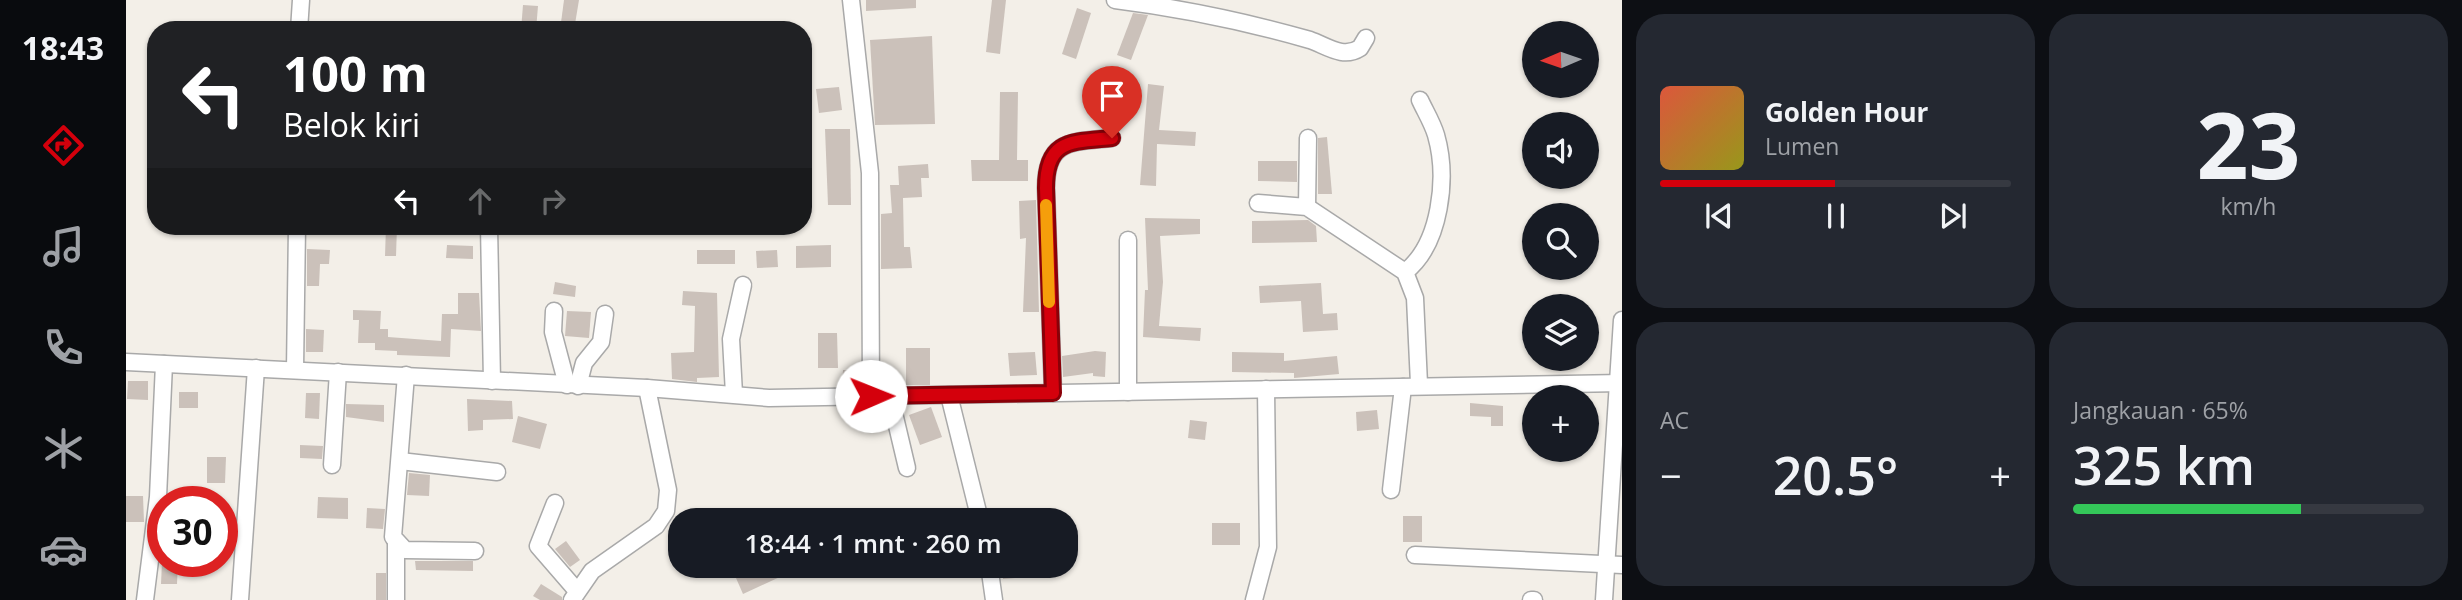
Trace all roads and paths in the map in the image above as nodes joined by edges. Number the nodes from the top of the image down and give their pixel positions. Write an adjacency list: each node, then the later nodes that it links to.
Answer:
1 (301, 0): 4 (street)
2 (851, 0): 35 (street)
3 (1115, 0): 5 (street)
4 (300, 21)
5 (1366, 38)
6 (1420, 100): 14 (street)
7 (1112, 138): 32 (street)
8 (1308, 138): 10 (street)
9 (1258, 203): 10 (street)
10 (1307, 207): 14 (street)
11 (297, 235): 22 (street)
12 (489, 235): 25 (street)
13 (1128, 240): 31 (street)
14 (1405, 272): 28 (street)
15 (743, 285): 33 (street)
16 (554, 311): 27 (street)
17 (605, 314): 27 (street)
18 (1622, 320): 26 (street)
19 (126, 362): 20 (street)
20 (164, 364): 21 (street); 51 (street)
21 (256, 368): 22 (street); 52 (street)
22 (295, 370): 23 (street)
23 (338, 372): 24 (street); 38 (street)
24 (406, 375): 25 (street); 37 (street)
25 (492, 380): 27 (street)
26 (1619, 383): 28 (street); 40 (street)
27 (572, 386): 29 (street)
28 (1411, 386): 30 (street); 42 (street)
29 (647, 388): 33 (street); 50 (street)
30 (1266, 389): 31 (street); 55 (street)
31 (1129, 391): 32 (street)
32 (1053, 393): 34 (street)
33 (734, 394): 35 (street)
34 (949, 395): 36 (street); 44 (street)
35 (871, 396): 36 (street)
36 (890, 396): 39 (street)
37 (400, 461): 41 (street); 45 (street)
38 (332, 465)
39 (907, 468)
40 (1618, 470): 48 (street)
41 (496, 472)
42 (1391, 490)
43 (555, 503): 50 (street)
44 (977, 508)
45 (396, 543): 46 (street); 53 (street)
46 (475, 551)
47 (1415, 555): 48 (street)
48 (1615, 563): 56 (street)
49 (991, 578): 54 (street)
50 (574, 595)
51 (145, 600)
52 (240, 600)
53 (396, 600)
54 (994, 600)
55 (1254, 600)
56 (1604, 600)

